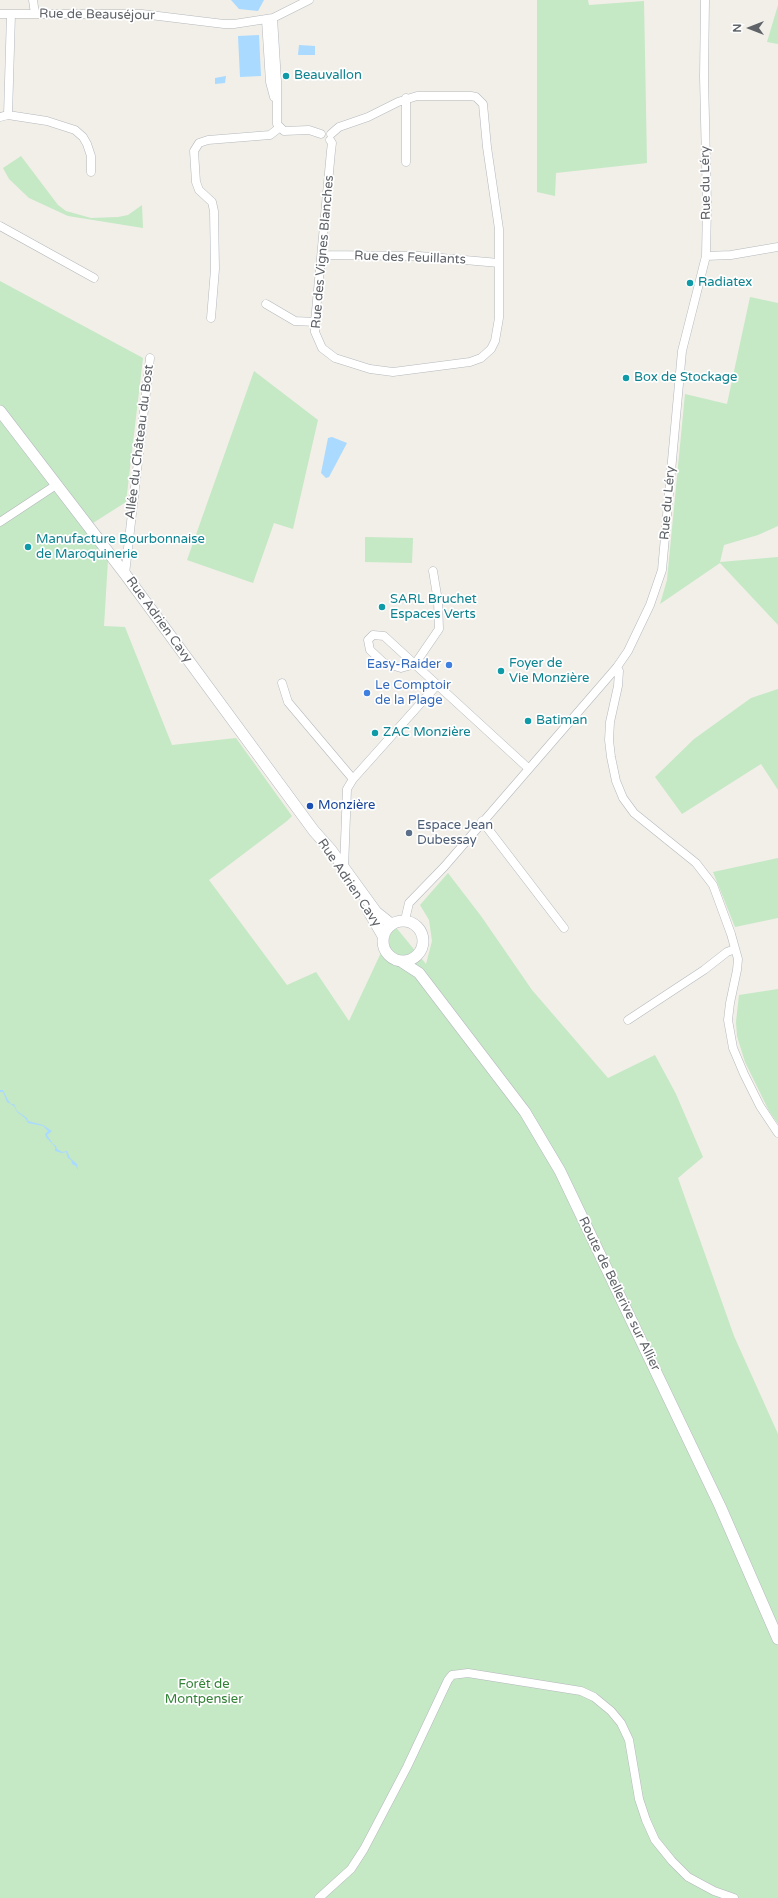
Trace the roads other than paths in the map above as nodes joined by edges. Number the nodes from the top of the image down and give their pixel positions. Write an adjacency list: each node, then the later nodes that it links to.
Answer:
1 (33, 0): 6 (street)
2 (310, 0): 7 (street, Rue de Beauséjour)
3 (705, 0): 17 (street, Rue du Léry)
4 (0, 14): 5 (street, Rue de Beauséjour)
5 (11, 14): 6 (street, Rue de Beauséjour); 9 (street)
6 (35, 14): 7 (street, Rue de Beauséjour)
7 (270, 19): 10 (street)
8 (406, 98): 11 (street, Rue des Vignes Blanches); 12 (street); 18 (street, Rue des Vignes Blanches)
9 (4, 116): 13 (street)
10 (280, 128): 11 (street); 21 (street)
11 (330, 137): 16 (street, Rue des Vignes Blanches)
12 (406, 162)
13 (91, 172)
14 (0, 226): 19 (street)
15 (778, 247): 17 (street)
16 (322, 255): 18 (street, Rue des Feuillants); 22 (street, Rue des Vignes Blanches)
17 (706, 256): 30 (street, Rue du Léry)
18 (499, 263): 22 (street, Rue des Vignes Blanches)
19 (94, 278)
20 (266, 304): 22 (street)
21 (211, 318)
22 (315, 322)
23 (150, 358): 28 (street, Allée du Château du Bost)
24 (0, 412): 25 (main road, Rue Adrien Cavy)
25 (56, 485): 26 (street); 28 (main road, Rue Adrien Cavy)
26 (0, 522)
27 (433, 571): 29 (street)
28 (125, 574): 36 (main road, Rue Adrien Cavy)
29 (415, 664): 29 (street); 32 (street)
30 (617, 668): 33 (street, Rue du Léry); 44 (street)
31 (282, 683): 34 (street)
32 (437, 685): 33 (street); 34 (street)
33 (528, 768): 35 (street, Rue du Léry)
34 (353, 779): 37 (street)
35 (482, 821): 40 (street, Rue du Léry); 42 (street)
36 (314, 831): 38 (main road, Rue Adrien Cavy); 43 (main road, Rue Adrien Cavy)
37 (344, 843): 38 (street); 39 (street)
38 (331, 850): 39 (main road, Rue Adrien Cavy)
39 (344, 868): 41 (main road, Rue Adrien Cavy)
40 (405, 920): 41 (main road); 45 (main road)
41 (391, 924): 43 (main road)
42 (564, 928)
43 (383, 936): 46 (main road)
44 (736, 950): 48 (street); 49 (street)
45 (417, 957): 46 (main road); 47 (main road)
46 (402, 962): 47 (main road, Route de Bellerive sur Allier)
47 (419, 973): 50 (main road, Route de Bellerive sur Allier)
48 (628, 1020)
49 (778, 1132)
50 (778, 1638)
51 (319, 1898): 52 (street)
52 (734, 1898)

